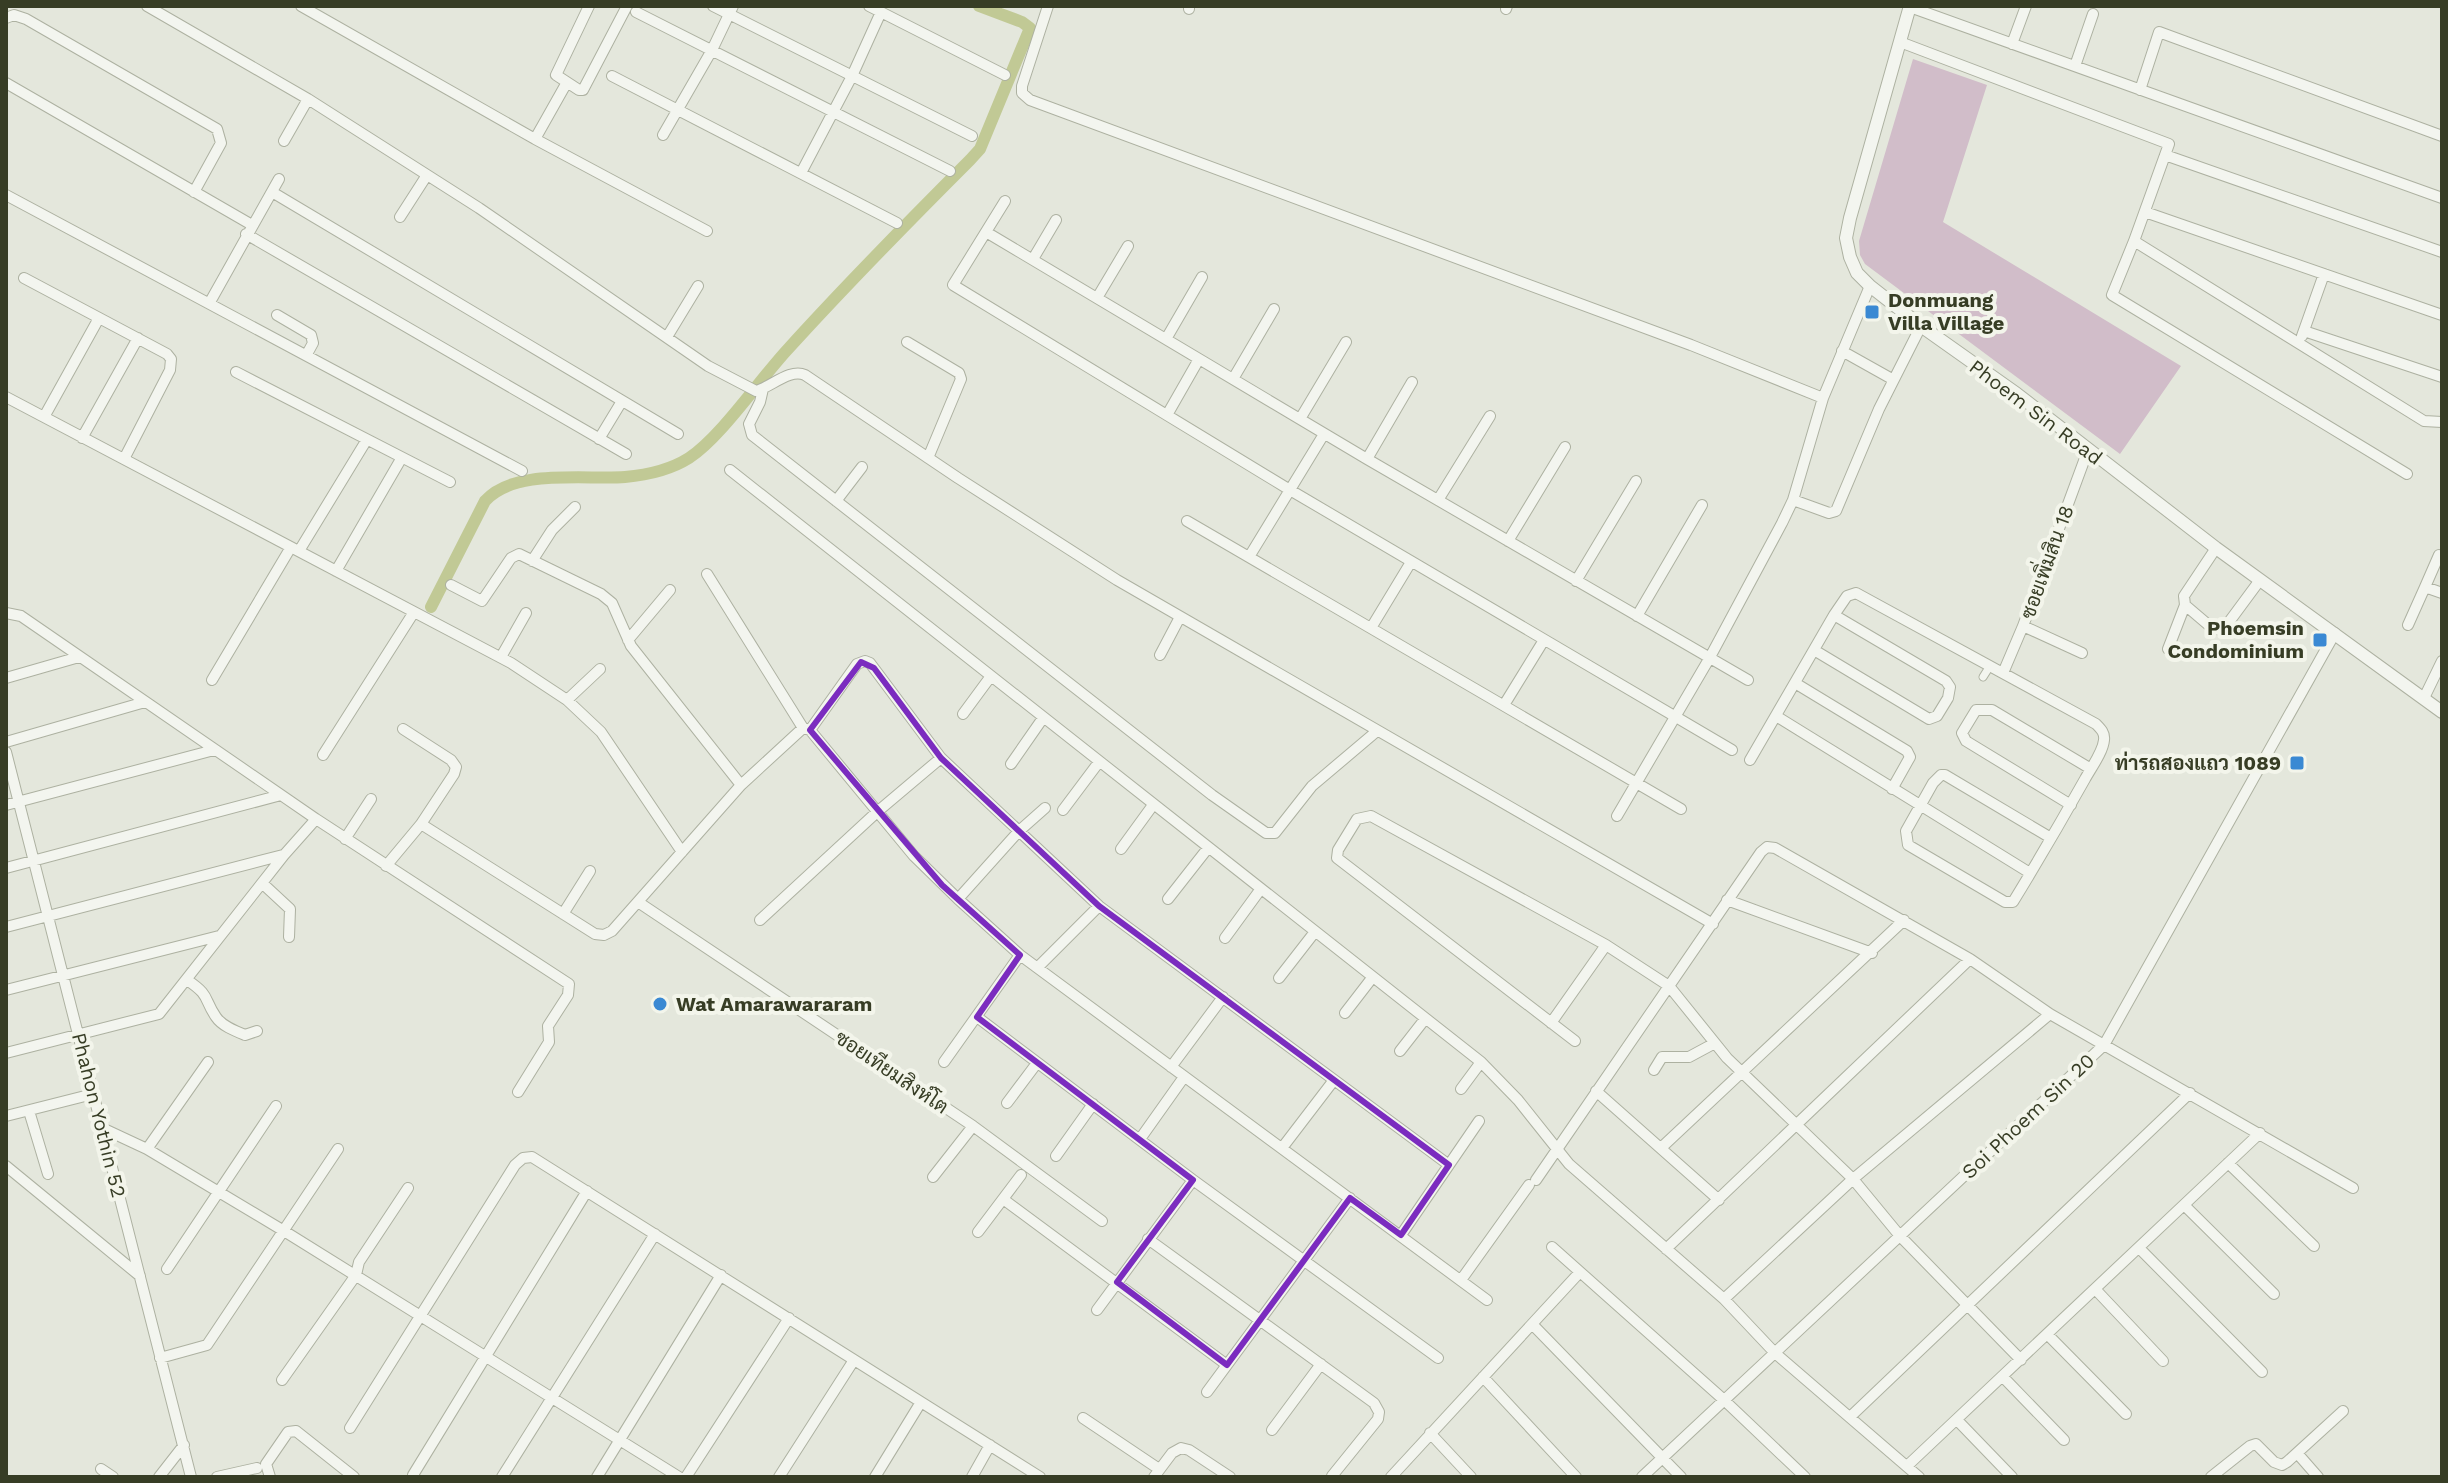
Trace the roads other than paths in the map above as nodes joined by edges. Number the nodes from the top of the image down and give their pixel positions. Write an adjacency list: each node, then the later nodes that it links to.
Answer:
1 (147, 6): 24 (street)
2 (301, 6): 30 (street)
3 (589, 6): 22 (street)
4 (713, 6): 10 (street)
5 (869, 6): 11 (street)
6 (1048, 6): 82 (street)
7 (1910, 6): 14 (street, Phoem Sin Road); 15 (street)
8 (2026, 6): 15 (street)
9 (631, 9): 16 (street); 22 (street)
10 (731, 10): 16 (street); 20 (street)
11 (881, 12): 18 (street); 20 (street)
12 (2093, 14): 17 (street)
13 (6, 18): 37 (street)
14 (1900, 42): 32 (street); 57 (street, Phoem Sin Road)
15 (2012, 44): 17 (street)
16 (712, 50): 25 (street); 26 (street)
17 (2075, 66): 23 (street)
18 (1005, 75)
19 (612, 76): 25 (street)
20 (852, 76): 26 (street); 28 (street)
21 (6, 83): 37 (street)
22 (566, 84): 30 (street)
23 (2140, 90): 29 (street); 40 (street)
24 (308, 99): 31 (street); 35 (street)
25 (678, 109): 27 (street); 34 (street)
26 (833, 111): 33 (street); 34 (street)
27 (663, 135)
28 (972, 136)
29 (2442, 136)
30 (535, 139): 47 (street)
31 (284, 141)
32 (2165, 155): 42 (street); 51 (street)
33 (950, 171)
34 (801, 173): 45 (street)
35 (427, 175): 43 (street); 66 (street)
36 (279, 179): 38 (street)
37 (194, 192): 46 (street)
38 (272, 192): 46 (street); 83 (street)
39 (6, 195): 59 (street)
40 (2442, 198)
41 (1005, 201): 48 (street)
42 (2145, 212): 49 (street); 53 (street)
43 (400, 217)
44 (1056, 220): 52 (street)
45 (897, 223)
46 (249, 229): 59 (street); 92 (street)
47 (707, 231)
48 (986, 232): 52 (street); 84 (street)
49 (2134, 241): 71 (street); 104 (street)
50 (1128, 246): 58 (street)
51 (2442, 252)
52 (1033, 259): 58 (street)
53 (2324, 274): 62 (street); 65 (street)
54 (1202, 277): 68 (street)
55 (24, 278): 63 (street)
56 (698, 286): 66 (street)
57 (1870, 286): 64 (street, Phoem Sin Road); 72 (street)
58 (1097, 298): 68 (street)
59 (210, 302): 73 (street)
60 (1274, 309): 77 (street)
61 (277, 315): 73 (street)
62 (2442, 315)
63 (99, 318): 67 (street); 86 (street)
64 (1921, 326): 78 (street); 95 (street, Phoem Sin Road)
65 (2304, 331): 71 (street); 76 (street)
66 (667, 337): 80 (street)
67 (138, 338): 91 (street); 98 (street)
68 (1166, 339): 74 (street)
69 (907, 342): 97 (street)
70 (1346, 342): 87 (street)
71 (2299, 344): 88 (street)
72 (1842, 351): 78 (street); 82 (street)
73 (307, 354): 103 (street)
74 (1199, 359): 77 (street); 84 (street)
75 (236, 372): 93 (street)
76 (2442, 377)
77 (1233, 379): 87 (street)
78 (1892, 379): 109 (street)
79 (1412, 382): 100 (street)
80 (755, 389): 97 (street); 110 (street)
81 (6, 397): 86 (street)
82 (1823, 398): 109 (street)
83 (622, 401): 89 (street); 92 (street)
84 (1167, 415): 107 (street)
85 (1490, 416): 108 (street)
86 (44, 417): 91 (street)
87 (1300, 419): 90 (street)
88 (2442, 422)
89 (678, 434)
90 (1324, 434): 100 (street); 107 (street)
91 (82, 438): 98 (street)
92 (599, 439): 96 (street)
93 (366, 441): 99 (street); 116 (street)
94 (1565, 447): 114 (street)
95 (2088, 450): 115 (street, Phoem Sin Road); 137 (street, ซอยเพิ่มสิน 18)
96 (626, 454)
97 (928, 458): 135 (street)
98 (124, 459): 116 (street)
99 (401, 459): 106 (street); 121 (street)
100 (1367, 459): 108 (street)
101 (862, 467): 110 (street)
102 (730, 470): 153 (street)
103 (522, 471)
104 (2407, 474)
105 (1636, 481): 124 (street)
106 (450, 482)
107 (1290, 490): 118 (street); 120 (street)
108 (1438, 500): 114 (street)
109 (1793, 500): 148 (street)
110 (836, 501): 170 (street)
111 (1702, 505): 134 (street)
112 (575, 507): 119 (street)
113 (1187, 521): 118 (street)
114 (1508, 541): 124 (street)
115 (2216, 548): 123 (street, Phoem Sin Road); 129 (street)
116 (295, 549): 121 (street); 156 (street)
117 (2439, 555): 126 (street)
118 (1249, 557): 138 (street)
119 (532, 561): 125 (street); 140 (street)
120 (1411, 562): 138 (street); 141 (street)
121 (336, 571): 130 (street)
122 (707, 574): 169 (street)
123 (2260, 580): 129 (street); 139 (street, Phoem Sin Road)
124 (1576, 581): 134 (street)
125 (451, 585)
126 (2425, 587): 128 (street); 136 (street)
127 (670, 590): 140 (street)
128 (2442, 593)
129 (2185, 605): 142 (street)
130 (414, 612): 147 (street); 175 (street)
131 (6, 613): 146 (street)
132 (526, 613): 147 (street)
133 (1834, 615): 143 (street); 143 (street); 150 (street)
134 (1637, 616): 148 (street)
135 (1180, 617): 145 (street); 170 (street)
136 (2408, 625)
137 (2023, 626): 144 (street); 152 (street, ซอยเพิ่มสิน 18)
138 (1371, 628): 162 (street)
139 (2335, 633): 159 (street, Phoem Sin Road); 248 (street, Soi Phoem Sin 20)
140 (628, 640): 182 (street)
141 (1544, 640): 162 (street); 166 (street)
142 (2168, 649)
143 (1814, 650): 158 (street)
144 (2082, 653)
145 (1160, 655)
146 (79, 657): 155 (street); 161 (street)
147 (501, 657): 160 (street)
148 (1709, 659): 157 (street); 166 (street)
149 (2442, 661): 159 (street)
150 (1990, 666): 152 (street); 154 (street)
151 (600, 669): 160 (street)
152 (2003, 673): 180 (street)
153 (991, 676): 164 (street); 167 (street)
154 (1983, 677)
155 (6, 678)
156 (212, 680)
157 (1748, 680)
158 (1795, 683): 165 (street); 183 (street)
159 (2424, 698): 163 (street, Phoem Sin Road)
160 (567, 700): 203 (street)
161 (145, 702): 171 (street); 172 (street)
162 (1504, 705): 181 (street)
163 (2442, 712)
164 (963, 714)
165 (1776, 716): 177 (street); 183 (street)
166 (1676, 717): 173 (street); 181 (street)
167 (1043, 718): 178 (street); 179 (street)
168 (403, 729): 197 (street)
169 (806, 729): 176 (street); 182 (street); 194 (street)
170 (1377, 731): 221 (street)
171 (6, 742)
172 (214, 750): 184 (street); 186 (street)
173 (1732, 750)
174 (6, 752): 186 (street, Phahon Yothin 52)
175 (323, 755)
176 (941, 758): 194 (street); 198 (street)
177 (1750, 760)
178 (1099, 762): 188 (street); 193 (street)
179 (1011, 764)
180 (2091, 769): 189 (street); 189 (street)
181 (1636, 782): 192 (street); 195 (street)
182 (741, 785): 203 (street)
183 (1892, 789): 190 (street)
184 (281, 795): 196 (street); 205 (street)
185 (371, 799): 200 (street)
186 (19, 802): 187 (street); 205 (street, Phahon Yothin 52)
187 (6, 805)
188 (1153, 805): 201 (street); 202 (street)
189 (2071, 805): 199 (street)
190 (1920, 806): 199 (street); 209 (street); 209 (street)
191 (1045, 808): 198 (street)
192 (1681, 809)
193 (1063, 810)
194 (877, 812): 212 (street); 219 (street)
195 (1617, 816)
196 (316, 819): 200 (street); 204 (street)
197 (421, 824): 206 (street); 217 (street)
198 (1019, 831): 212 (street); 216 (street)
199 (2051, 838): 209 (street)
200 (345, 839): 206 (street)
201 (1208, 848): 211 (street); 213 (street)
202 (1121, 849)
203 (682, 852): 215 (street)
204 (284, 855): 210 (street); 218 (street)
205 (34, 862): 207 (street); 218 (street, Phahon Yothin 52)
206 (386, 866): 262 (street)
207 (6, 868)
208 (590, 871): 217 (street)
209 (2030, 873)
210 (262, 883): 224 (street); 225 (street)
211 (1260, 890): 223 (street); 226 (street)
212 (958, 899): 229 (street)
213 (1168, 899)
214 (1727, 900): 220 (street); 221 (street); 228 (street)
215 (638, 902): 217 (street); 272 (street, ซอยเทียมสิงห์โต)
216 (1099, 906): 231 (street); 238 (street)
217 (563, 914)
218 (47, 916): 222 (street); 232 (street, Phahon Yothin 52)
219 (760, 920)
220 (1904, 920): 228 (street); 230 (street)
221 (1713, 924): 236 (street)
222 (6, 927)
223 (1314, 933): 233 (street); 234 (street)
224 (219, 936): 232 (street); 235 (street)
225 (289, 937)
226 (1225, 938)
227 (1606, 945): 236 (street); 243 (street); 243 (street)
228 (1872, 953): 257 (street)
229 (1020, 955): 231 (street); 241 (street)
230 (1970, 959): 240 (street); 271 (street)
231 (1038, 967): 255 (street)
232 (63, 975): 237 (street); 245 (street, Phahon Yothin 52)
233 (1279, 978)
234 (1372, 978): 239 (street); 242 (street)
235 (187, 980): 244 (street); 245 (street)
236 (1669, 986): 247 (street); 261 (street)
237 (6, 990)
238 (1223, 997): 255 (street); 259 (street)
239 (1345, 1013)
240 (2050, 1014): 248 (street); 288 (street)
241 (977, 1017): 252 (street); 254 (street)
242 (1425, 1019): 249 (street); 253 (street)
243 (1551, 1023): 246 (street)
244 (257, 1031)
245 (78, 1034): 250 (street); 264 (street, Phahon Yothin 52)
246 (1575, 1041)
247 (1715, 1043): 256 (street); 257 (street)
248 (2104, 1045): 263 (street); 303 (street, Soi Phoem Sin 20)
249 (1400, 1051)
250 (6, 1053)
251 (208, 1062): 278 (street)
252 (944, 1062)
253 (1481, 1062): 260 (street); 280 (street)
254 (1037, 1063): 265 (street); 266 (street)
255 (1171, 1067): 258 (street)
256 (1654, 1070)
257 (1743, 1071): 271 (street); 276 (street)
258 (1184, 1077): 275 (street); 277 (street)
259 (1334, 1080): 277 (street); 283 (street)
260 (1461, 1089)
261 (1596, 1091): 276 (street); 280 (street)
262 (518, 1092)
263 (2190, 1093): 274 (street); 321 (street)
264 (93, 1094): 268 (street); 273 (street, Phahon Yothin 52)
265 (1007, 1103)
266 (1093, 1104): 275 (street); 281 (street)
267 (276, 1106): 292 (street)
268 (29, 1111): 269 (street); 285 (street)
269 (6, 1116)
270 (1479, 1121): 283 (street)
271 (1798, 1124): 288 (street); 296 (street)
272 (973, 1126): 287 (street); 298 (street, ซอยเทียมสิงห์โต)
273 (102, 1128): 278 (street); 314 (street, Phahon Yothin 52)
274 (2260, 1133): 282 (street); 291 (street)
275 (1140, 1139): 289 (street)
276 (1662, 1147): 296 (street)
277 (1282, 1148): 294 (street)
278 (147, 1149): 292 (street)
279 (338, 1149): 299 (street)
280 (1557, 1151): 308 (street); 315 (street)
281 (1056, 1156)
282 (2228, 1163): 297 (street); 305 (street)
283 (1449, 1165): 302 (street)
284 (6, 1166): 314 (street)
285 (48, 1174)
286 (1021, 1175): 295 (street)
287 (933, 1177)
288 (1853, 1179): 303 (street); 319 (street)
289 (1193, 1180): 304 (street); 309 (street)
290 (408, 1188): 312 (street)
291 (2353, 1188)
292 (219, 1191): 299 (street); 310 (street)
293 (587, 1191): 301 (street); 323 (street); 329 (street)
294 (1350, 1198): 302 (street); 309 (street)
295 (1003, 1199): 300 (street); 316 (street)
296 (1719, 1200): 308 (street)
297 (2184, 1205): 307 (street); 318 (street)
298 (1102, 1221)
299 (284, 1231): 312 (street); 330 (street)
300 (978, 1232)
301 (655, 1234): 313 (street); 342 (street)
302 (1401, 1235): 315 (street)
303 (1900, 1236): 321 (street); 328 (street, Soi Phoem Sin 20)
304 (1148, 1239): 316 (street); 325 (street)
305 (2314, 1246)
306 (1552, 1247): 311 (street)
307 (2139, 1248): 317 (street); 337 (street)
308 (1666, 1249): 319 (street)
309 (1304, 1260): 325 (street); 331 (street)
310 (167, 1269)
311 (1580, 1272): 326 (street); 343 (street)
312 (356, 1275): 323 (street); 340 (street)
313 (721, 1275): 324 (street); 354 (street)
314 (140, 1276): 330 (street, Phahon Yothin 52)
315 (1461, 1280): 320 (street)
316 (1117, 1282): 322 (street); 336 (street)
317 (2096, 1290): 327 (street); 334 (street)
318 (2274, 1294)
319 (1724, 1299): 328 (street)
320 (1487, 1300)
321 (1968, 1304): 333 (street); 347 (street)
322 (1097, 1310)
323 (422, 1317): 329 (street); 350 (street)
324 (789, 1318): 332 (street); 374 (street)
325 (1260, 1320): 335 (street); 336 (street)
326 (1532, 1324): 338 (street); 358 (street)
327 (2048, 1335): 333 (street); 346 (street)
328 (1775, 1353): 343 (street, Soi Phoem Sin 20); 347 (street)
329 (486, 1356): 342 (street); 363 (street)
330 (160, 1358): 355 (street, Phahon Yothin 52)
331 (1438, 1358)
332 (854, 1360): 344 (street); 375 (street)
333 (2021, 1360): 339 (street)
334 (2163, 1361)
335 (1321, 1364): 351 (street); 364 (street)
336 (1227, 1365): 341 (street)
337 (2262, 1372)
338 (1483, 1377): 352 (street); 382 (street)
339 (2003, 1377): 349 (street); 353 (street)
340 (282, 1380)
341 (1207, 1392)
342 (552, 1398): 354 (street); 371 (street)
343 (1724, 1400): 358 (street, Soi Phoem Sin 20); 385 (street)
344 (921, 1402): 356 (street); 376 (street)
345 (2343, 1411): 357 (street)
346 (2126, 1414)
347 (1850, 1417): 359 (street)
348 (1083, 1418): 362 (street)
349 (1957, 1420): 359 (street); 387 (street)
350 (350, 1428)
351 (1272, 1430)
352 (1430, 1433): 380 (street); 381 (street)
353 (2064, 1440)
354 (621, 1441): 372 (street); 373 (street)
355 (184, 1445): 366 (street); 367 (street, Phahon Yothin 52)
356 (990, 1445): 377 (street); 378 (street)
357 (2297, 1453): 388 (street); 389 (street)
358 (1663, 1457): 383 (street, Soi Phoem Sin 20); 384 (street)
359 (1907, 1466): 386 (street)
360 (257, 1468): 368 (street)
361 (101, 1469): 365 (street)
362 (1156, 1473): 379 (street)
363 (413, 1475)
364 (1332, 1476)
365 (113, 1477)
366 (159, 1477)
367 (191, 1477)
368 (217, 1477)
369 (270, 1477): 370 (street)
370 (354, 1477)
371 (502, 1477)
372 (597, 1477)
373 (679, 1477)
374 (686, 1477)
375 (779, 1477)
376 (875, 1477)
377 (972, 1477)
378 (1040, 1477)
379 (1230, 1477)
380 (1391, 1477)
381 (1471, 1477)
382 (1576, 1477)
383 (1642, 1477)
384 (1681, 1477)
385 (1805, 1477)
386 (1919, 1477)
387 (2012, 1477)
388 (2211, 1477)
389 (2318, 1477)

